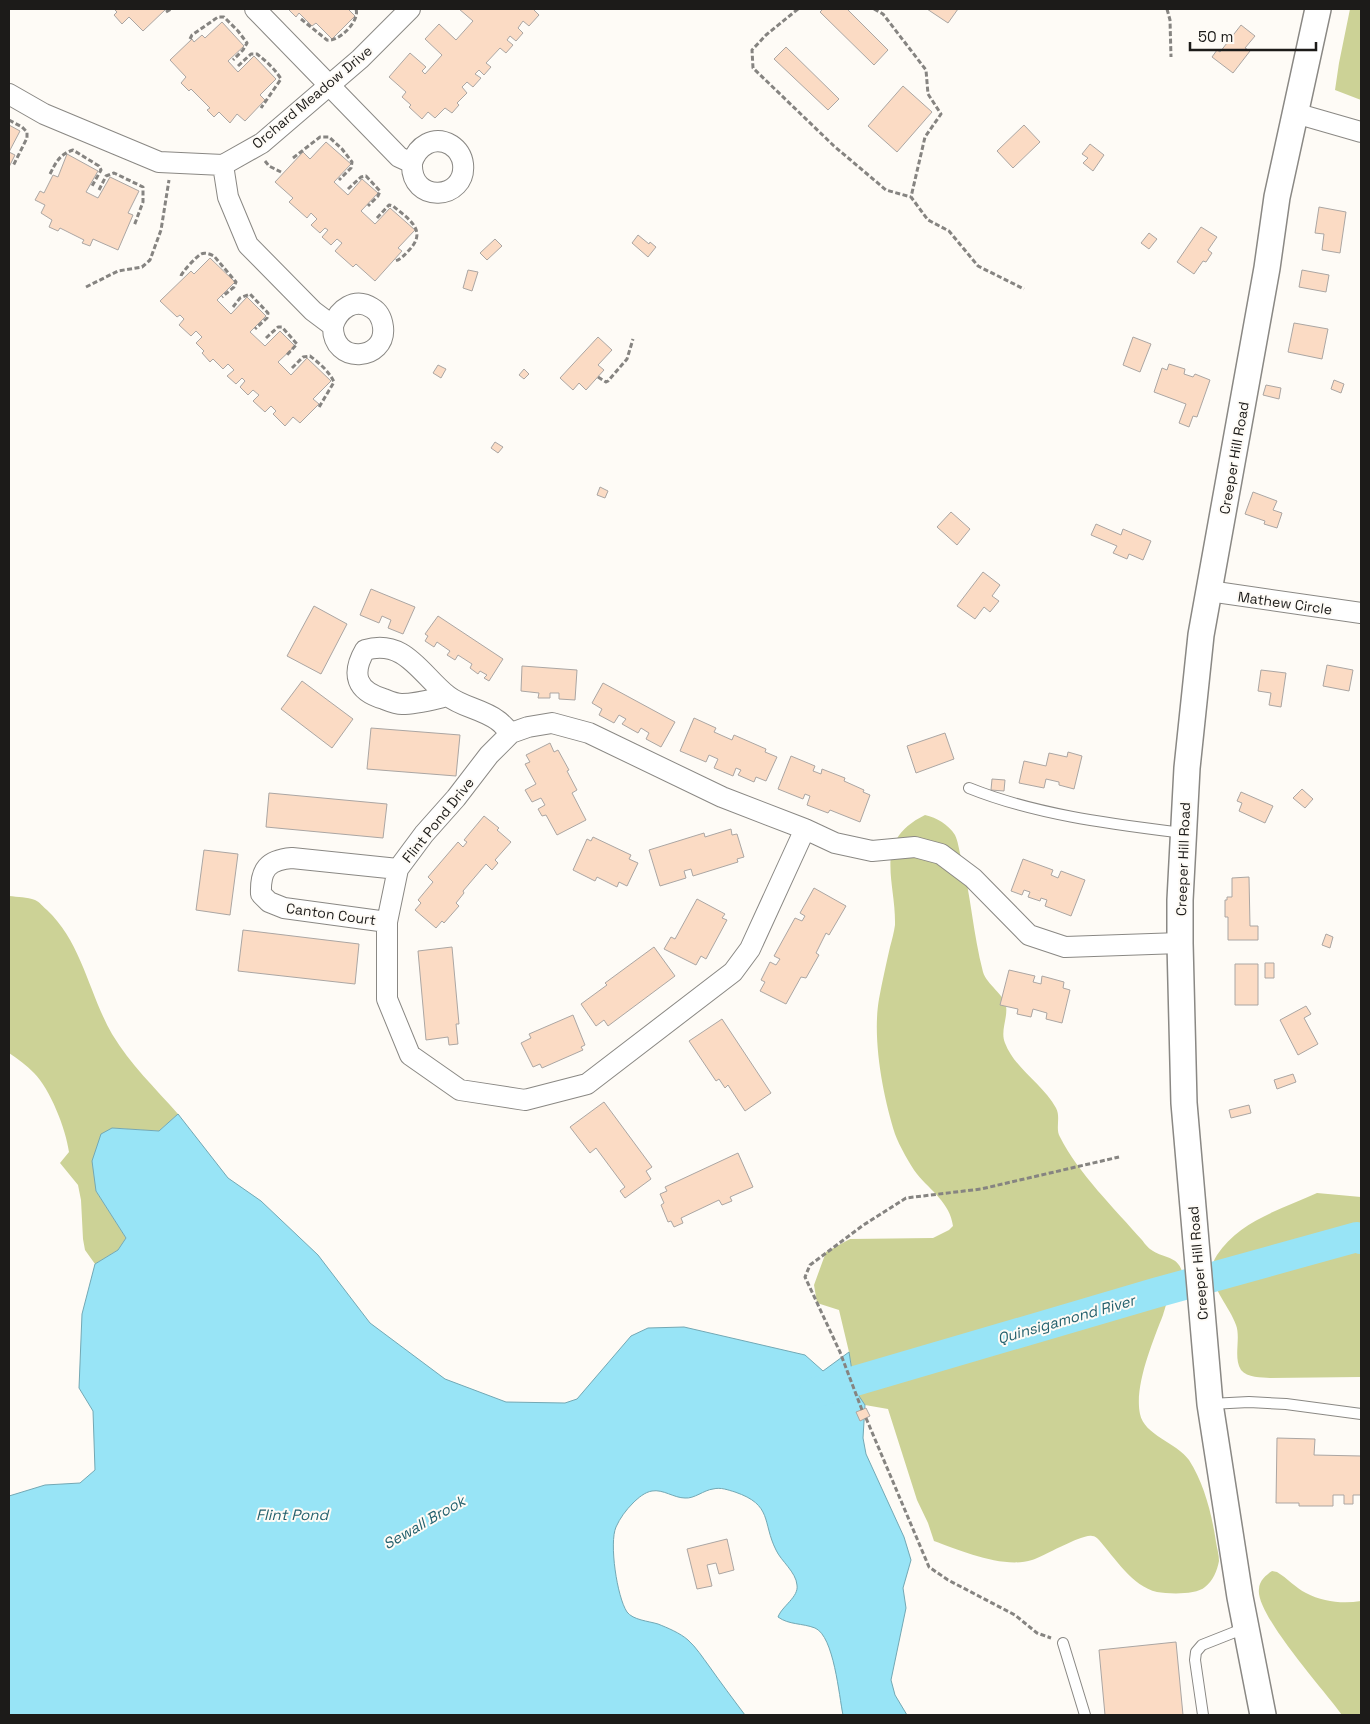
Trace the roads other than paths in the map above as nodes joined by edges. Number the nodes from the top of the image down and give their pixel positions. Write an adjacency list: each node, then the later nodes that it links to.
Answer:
1 (255, 9): 4 (street)
2 (410, 9): 4 (street, Orchard Meadow Drive)
3 (1318, 9): 6 (street, Creeper Hill Road)
4 (330, 84): 8 (street); 9 (street, Orchard Meadow Drive)
5 (9, 94): 9 (street, Orchard Meadow Drive)
6 (1296, 113): 7 (street); 11 (street, Creeper Hill Road)
7 (1361, 132)
8 (412, 163)
9 (222, 164): 10 (street)
10 (333, 326)
11 (1209, 592): 12 (street, Mathew Circle); 17 (street, Creeper Hill Road)
12 (1361, 613)
13 (448, 696): 14 (street)
14 (511, 733): 16 (street, Flint Pond Drive); 18 (street, Flint Pond Drive)
15 (969, 788): 17 (lane)
16 (805, 829): 19 (street, Flint Pond Drive); 20 (street, Flint Pond Drive)
17 (1183, 833): 20 (street, Creeper Hill Road)
18 (398, 869): 19 (street, Flint Pond Drive); 19 (street, Canton Court)
19 (387, 922)
20 (1180, 943): 21 (street, Creeper Hill Road)
21 (1210, 1404): 22 (lane); 23 (street, Creeper Hill Road)
22 (1361, 1414)
23 (1246, 1628): 26 (lane); 27 (street, Creeper Hill Road)
24 (1063, 1643): 25 (lane)
25 (1085, 1715)
26 (1202, 1715)
27 (1263, 1715)

